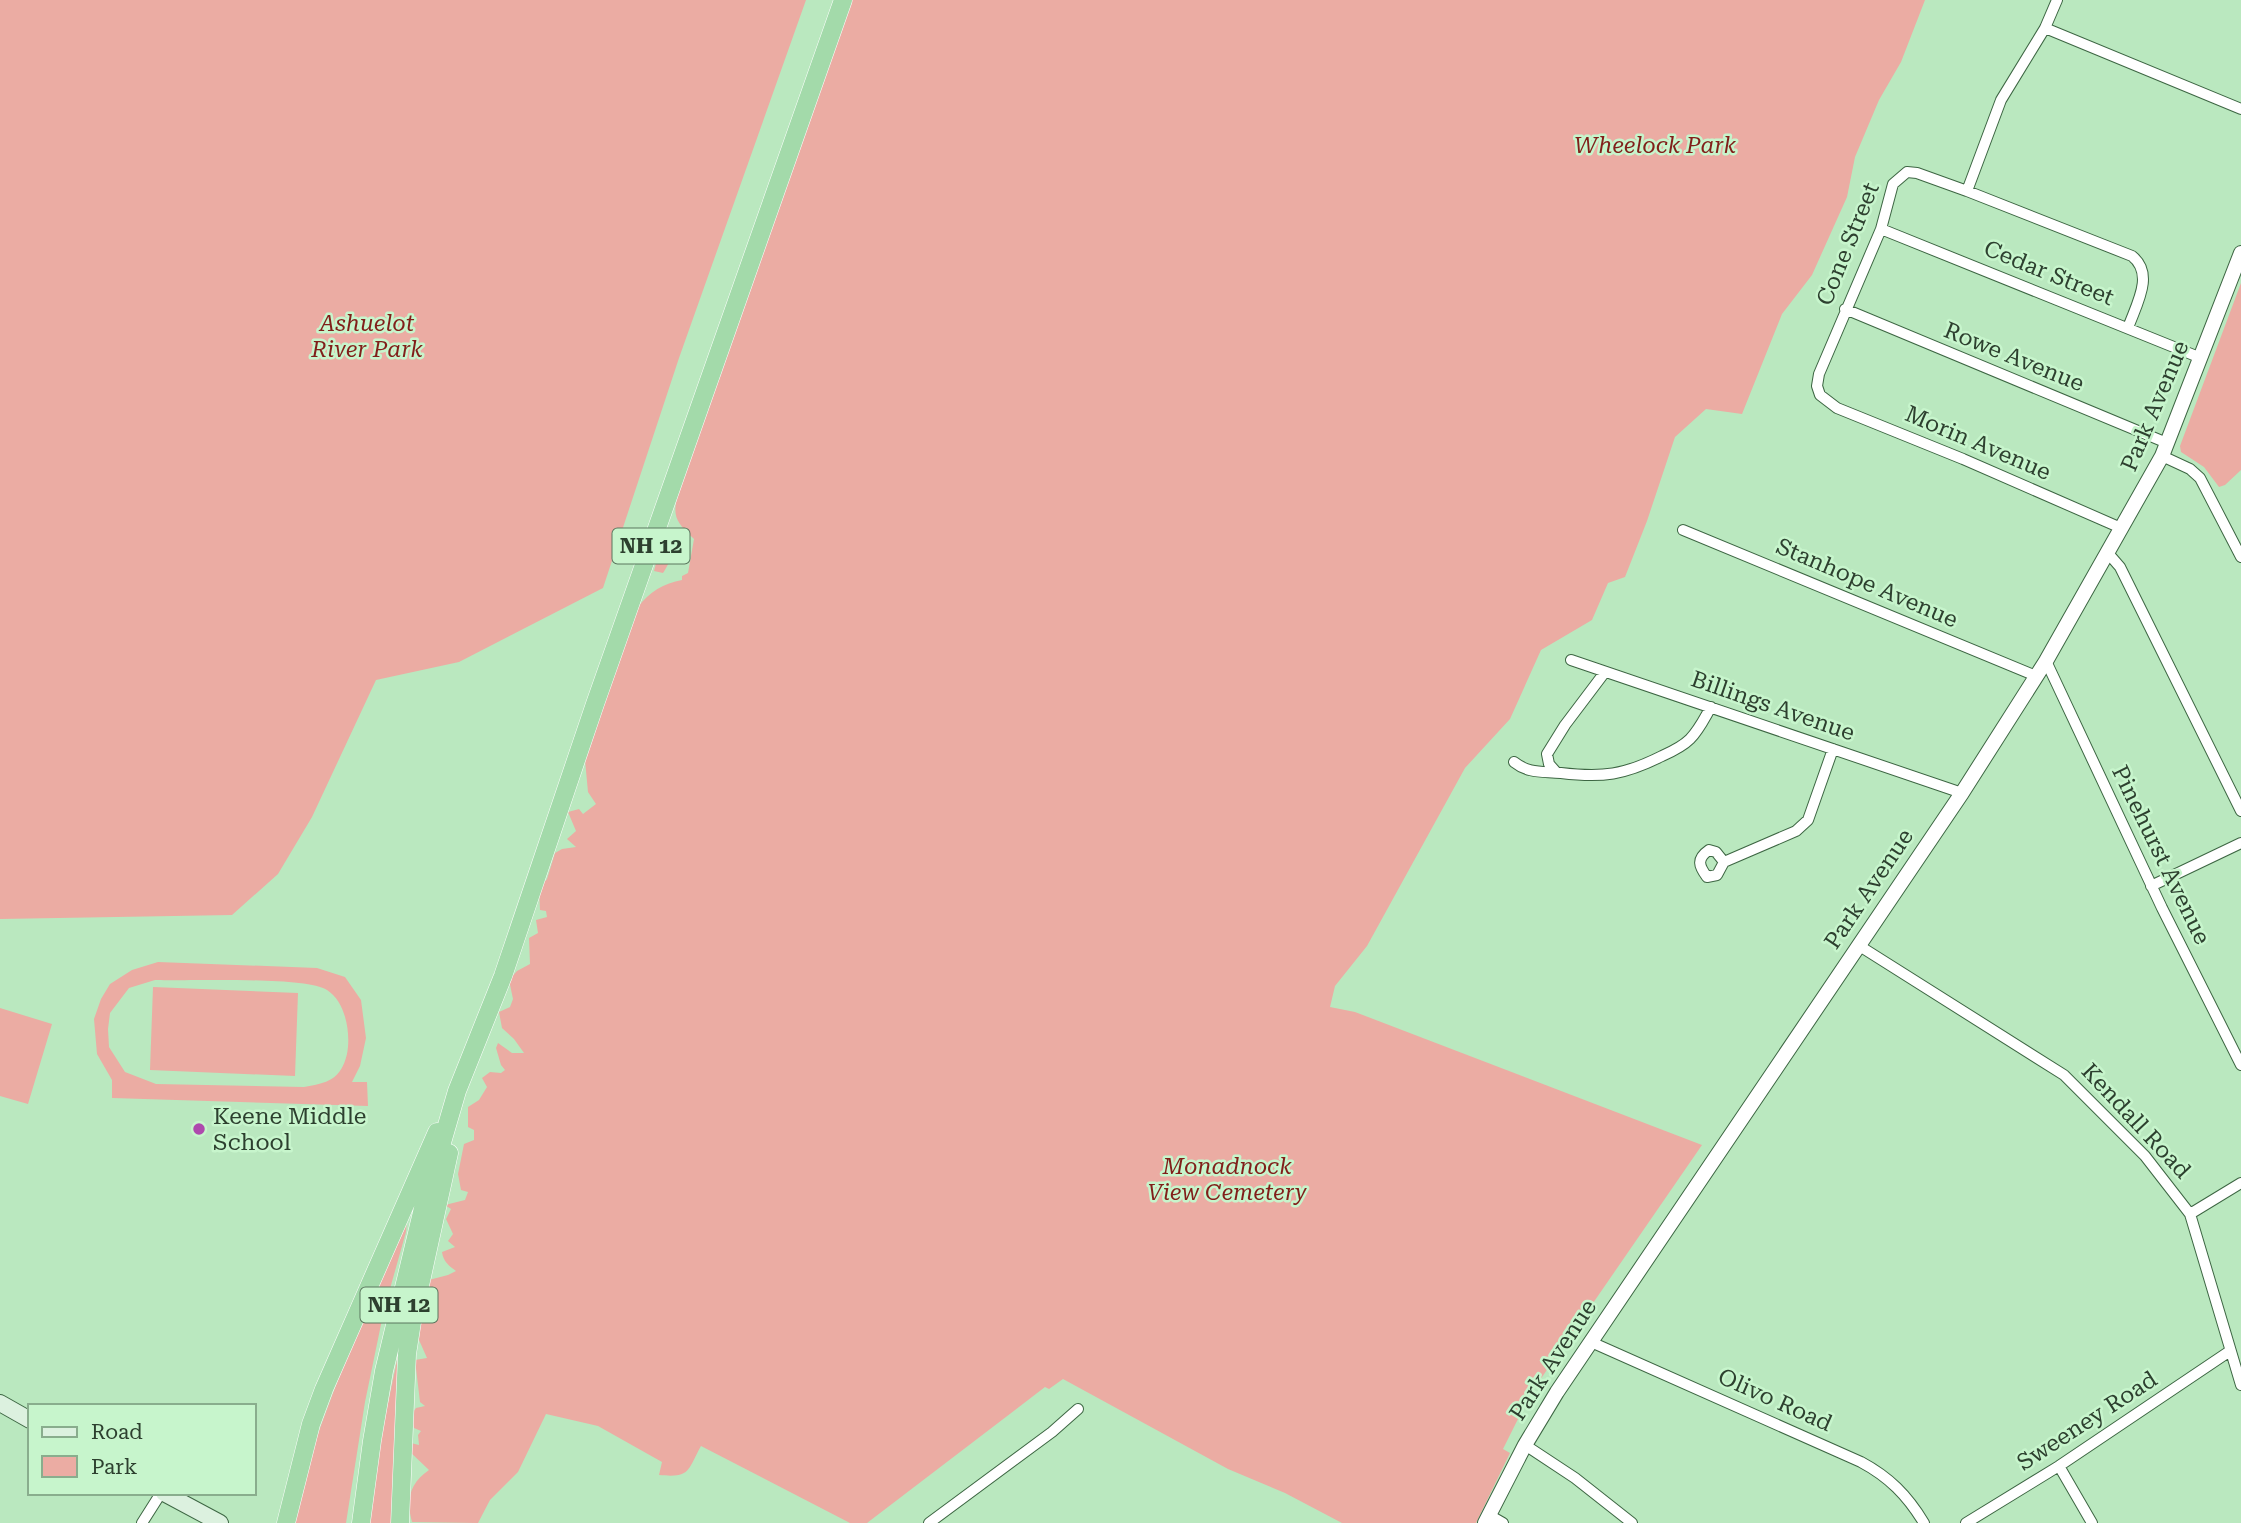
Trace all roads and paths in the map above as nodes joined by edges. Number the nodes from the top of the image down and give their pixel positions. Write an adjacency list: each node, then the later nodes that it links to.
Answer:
1 (843, 0): 32 (highway, NH 12)
2 (2057, 0): 3 (street)
3 (2045, 28): 4 (street); 5 (street)
4 (2241, 109)
5 (1967, 191): 6 (street, Cone Street); 9 (street)
6 (1881, 229): 8 (street, Cone Street); 9 (street, Cedar Street)
7 (2241, 253): 10 (street, Park Avenue)
8 (1844, 309): 11 (street, Cone Street); 12 (street, Rowe Avenue)
9 (2128, 328): 10 (street, Cedar Street)
10 (2201, 358): 12 (street, Park Avenue)
11 (1820, 395): 13 (street, Morin Avenue)
12 (2165, 449): 13 (street, Park Avenue); 16 (street, Rowe Avenue)
13 (2121, 528): 15 (street, Park Avenue)
14 (1683, 530): 20 (street, Stanhope Avenue)
15 (2107, 552): 18 (street, Park Avenue); 26 (street)
16 (2241, 556)
17 (1571, 660): 19 (street, Billings Avenue)
18 (2046, 661): 20 (street, Park Avenue); 29 (street, Pinehurst Avenue)
19 (1605, 672): 21 (street, Billings Avenue); 24 (street)
20 (2036, 676): 25 (street, Park Avenue)
21 (1711, 707): 22 (street, Billings Avenue); 24 (street)
22 (1833, 748): 25 (street, Billings Avenue); 28 (street)
23 (1514, 762): 24 (street)
24 (1557, 773)
25 (1962, 793): 30 (street, Park Avenue)
26 (2241, 811)
27 (2241, 843): 29 (street)
28 (1724, 862)
29 (2151, 886): 31 (street, Pinehurst Avenue)
30 (1858, 946): 34 (street, Kendall Road); 35 (street, Park Avenue)
31 (2241, 1065)
32 (457, 1091): 48 (highway); 49 (highway, NH 12); 50 (highway)
33 (2241, 1183): 34 (street)
34 (2190, 1214): 36 (street, Kendall Road)
35 (1591, 1342): 41 (street, Park Avenue); 54 (street, Olivo Road)
36 (2230, 1351): 37 (street, Kendall Road); 42 (street, Sweeney Road)
37 (2241, 1385)
38 (0, 1403): 40 (main road)
39 (1078, 1409): 51 (street)
40 (28, 1419)
41 (1525, 1445): 45 (street, Park Avenue); 53 (street)
42 (2059, 1466): 55 (street, Sweeney Road); 56 (street)
43 (162, 1495): 46 (street)
44 (167, 1495): 47 (main road)
45 (1487, 1519): 52 (street)
46 (142, 1523)
47 (220, 1523)
48 (286, 1523)
49 (361, 1523)
50 (400, 1523)
51 (929, 1523)
52 (1503, 1523)
53 (1632, 1523)
54 (1924, 1523)
55 (1966, 1523)
56 (2092, 1523)

